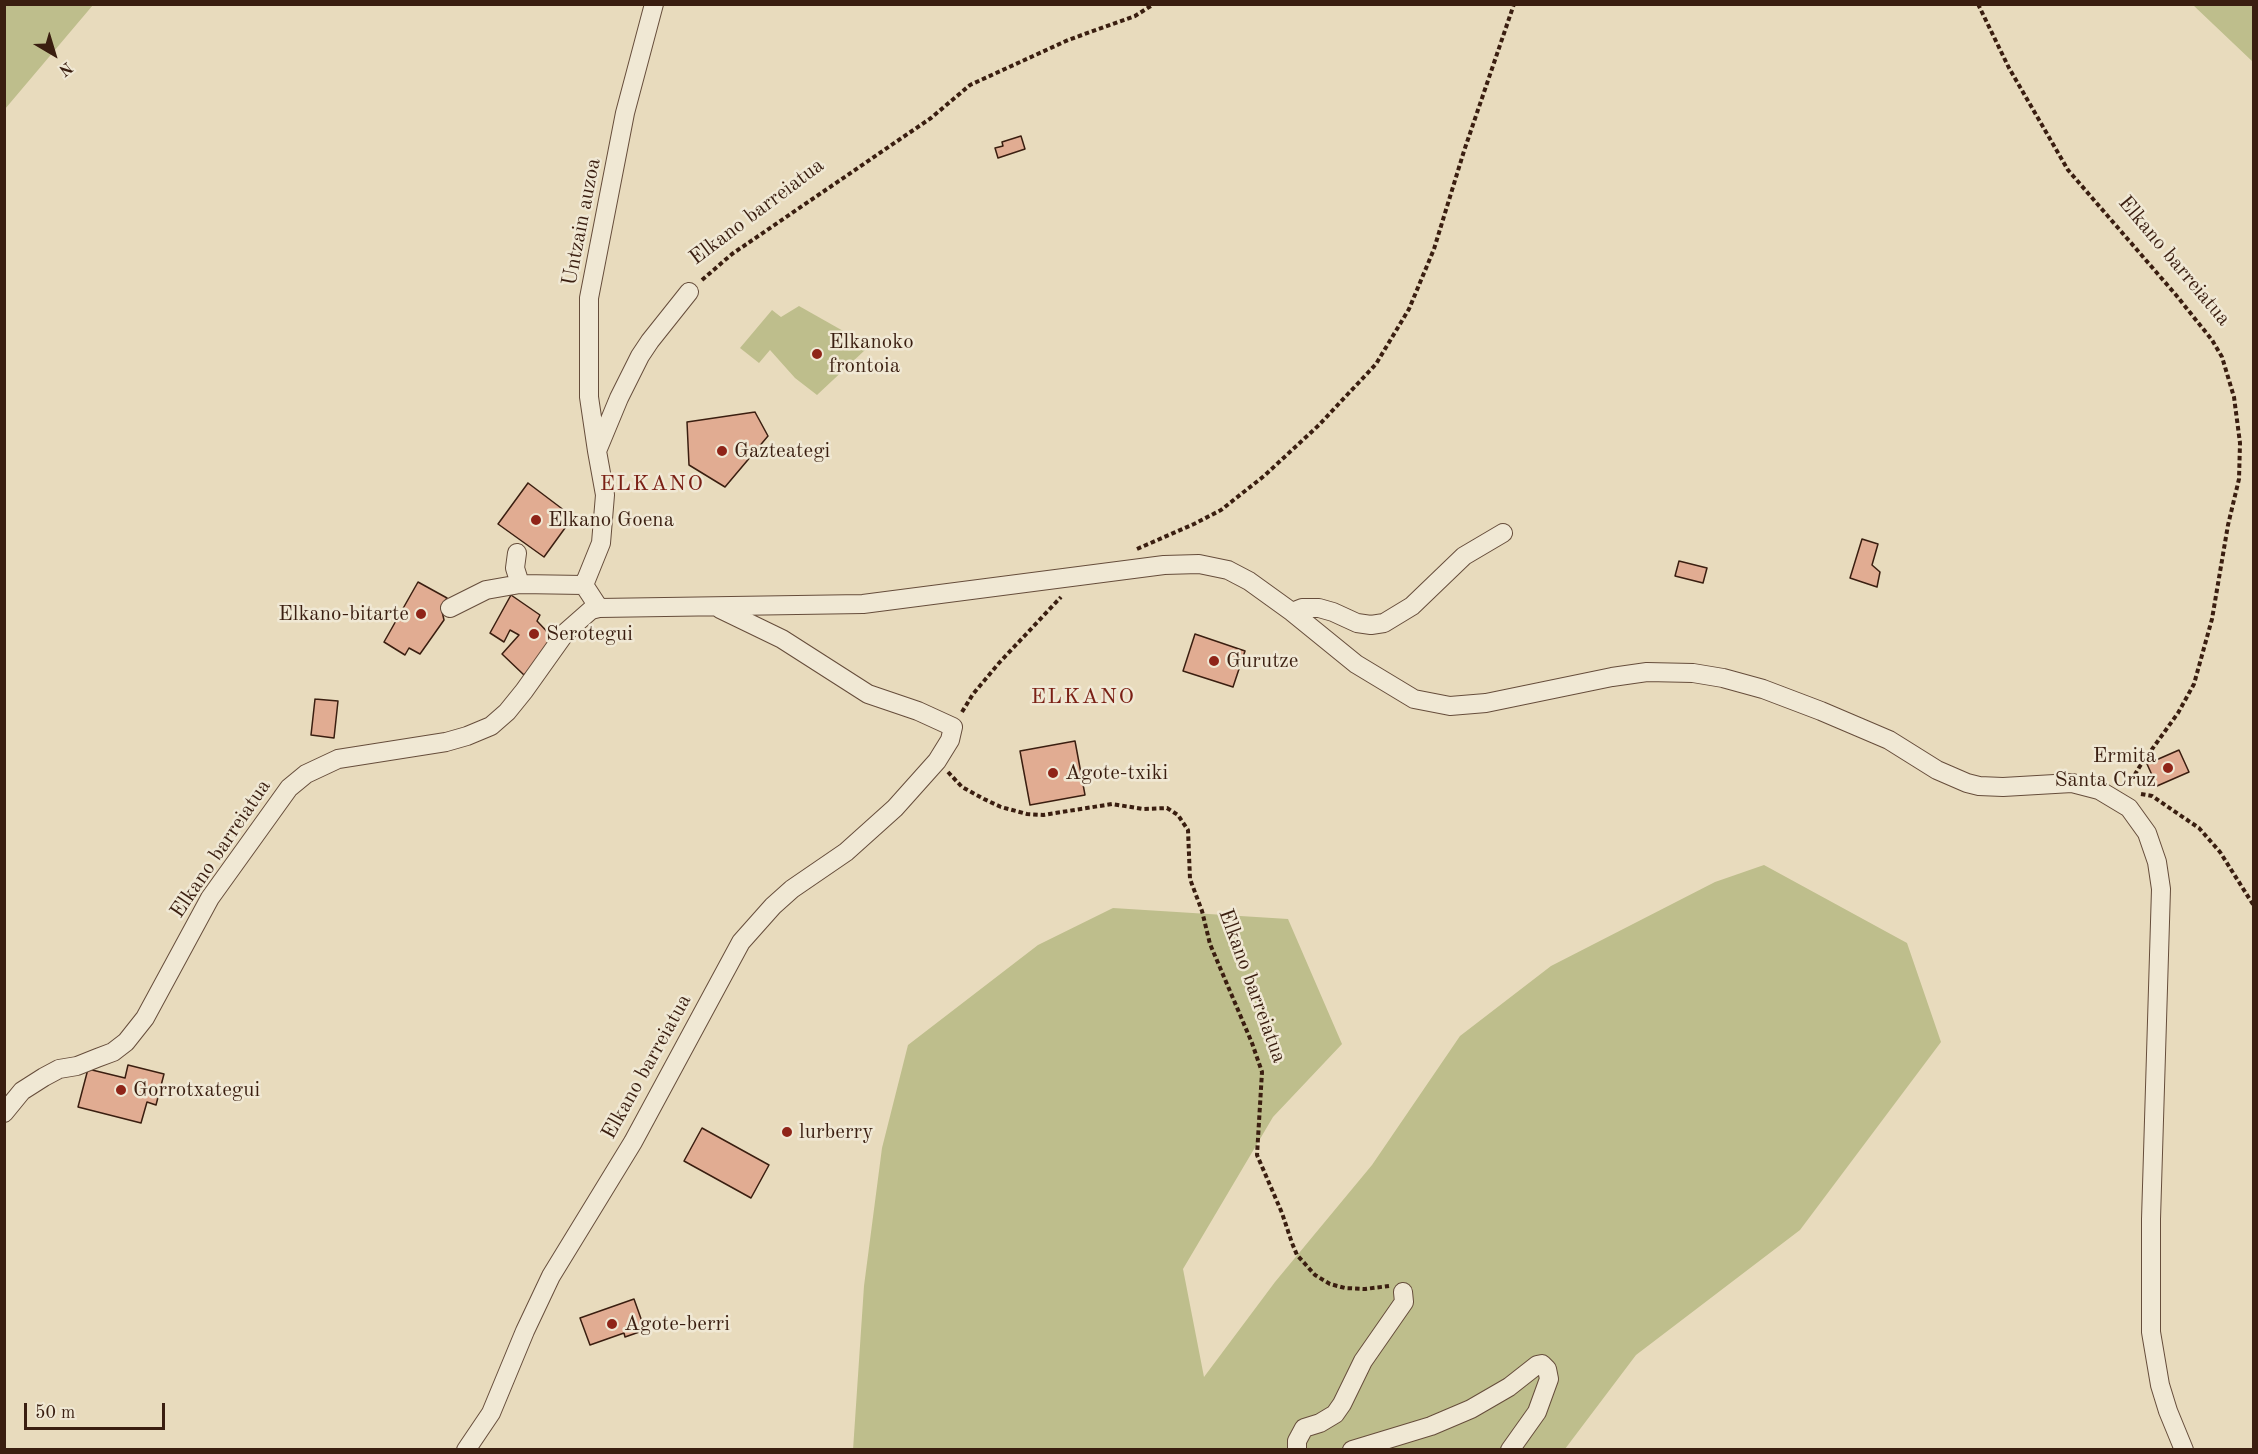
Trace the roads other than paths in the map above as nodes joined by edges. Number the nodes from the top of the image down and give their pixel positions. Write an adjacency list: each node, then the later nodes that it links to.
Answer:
1 (654, 4): 3 (street, Untzain auzoa)
2 (689, 292): 3 (street, Elkano barreiatua)
3 (597, 451): 7 (street)
4 (1503, 533): 11 (street)
5 (517, 553): 6 (street)
6 (520, 584): 7 (street); 9 (street)
7 (584, 585): 10 (street)
8 (712, 607): 10 (street); 11 (street); 14 (street, Elkano barreiatua)
9 (450, 608)
10 (599, 608): 12 (street, Elkano barreiatua)
11 (1292, 612): 18 (street)
12 (4, 1113)
13 (1403, 1292): 15 (street)
14 (466, 1449)
15 (1297, 1449)
16 (1352, 1449): 17 (street)
17 (1510, 1449)
18 (2184, 1449)

